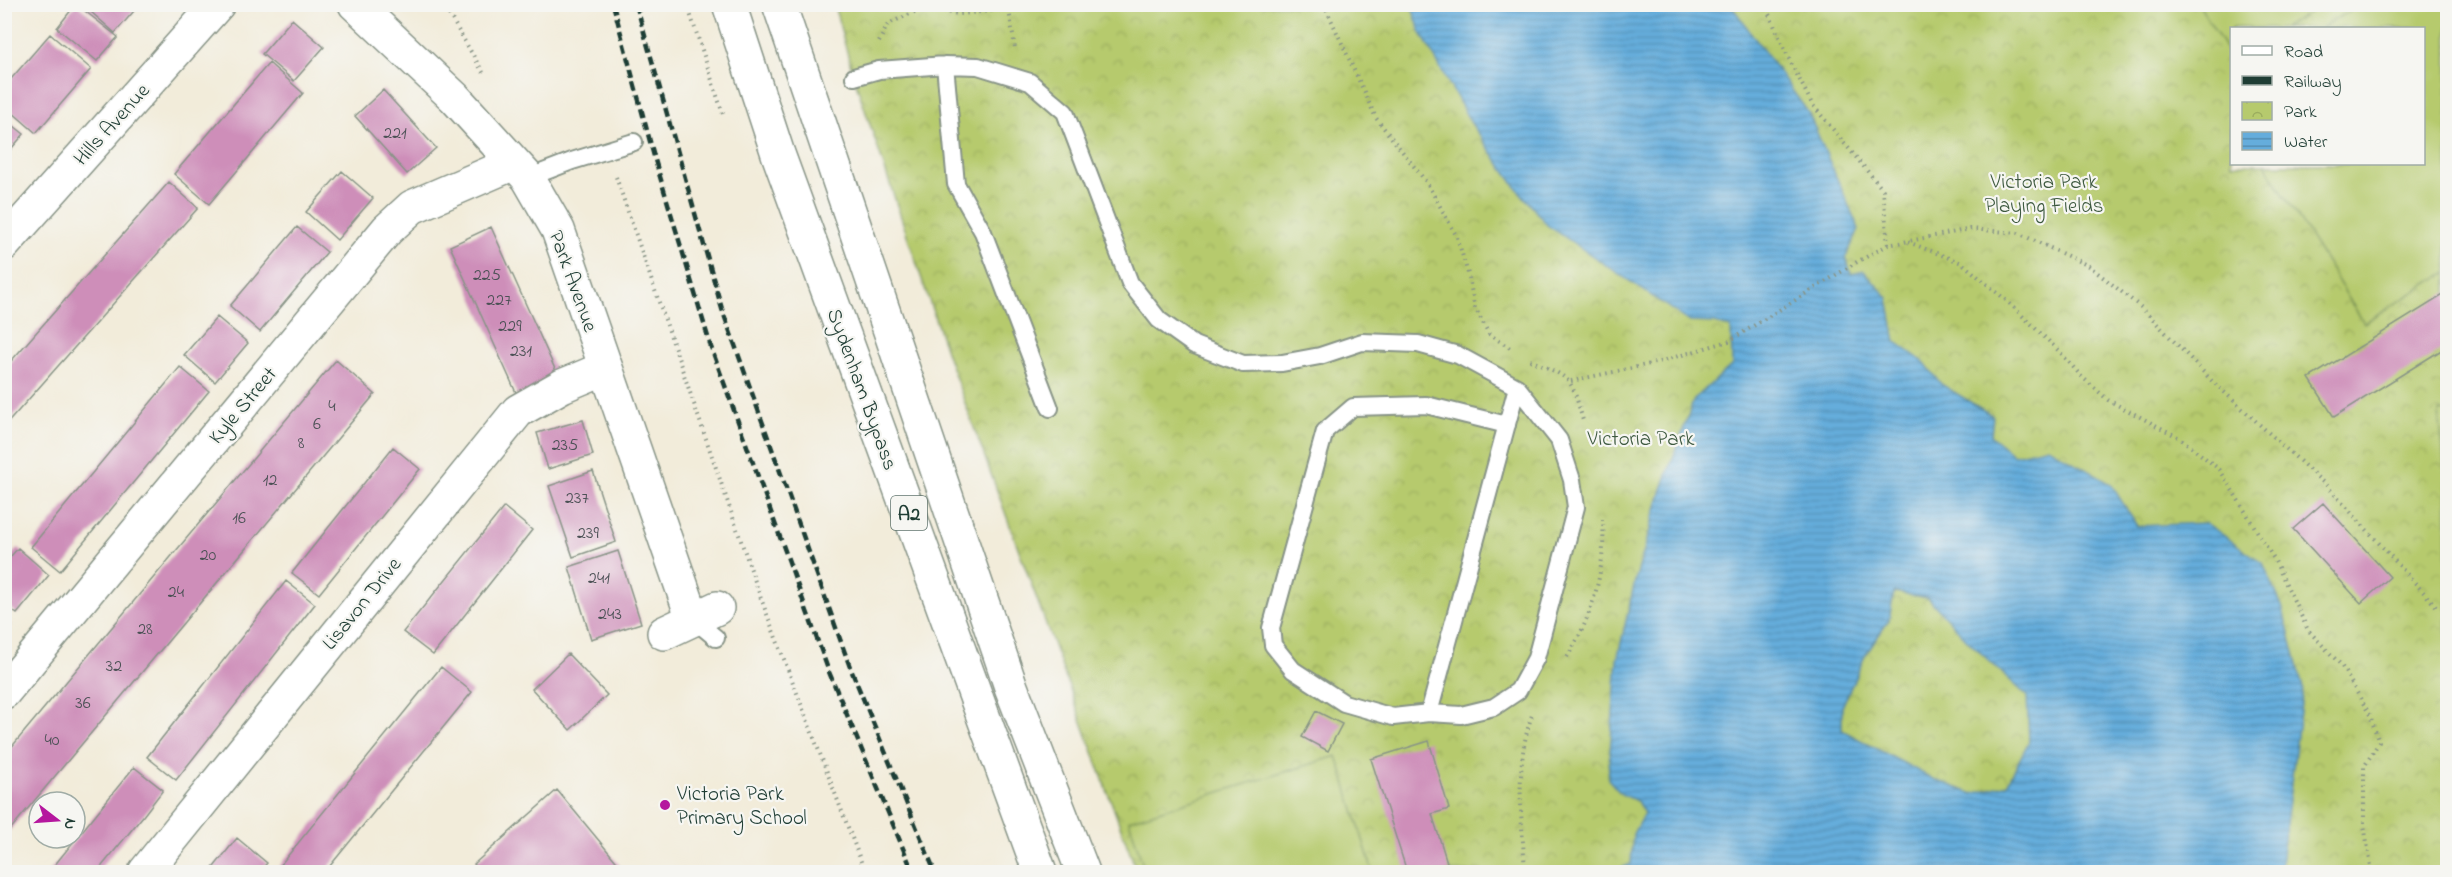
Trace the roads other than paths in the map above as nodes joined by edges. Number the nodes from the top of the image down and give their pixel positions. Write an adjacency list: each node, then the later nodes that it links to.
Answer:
1 (218, 4): 9 (main road, Hills Avenue)
2 (355, 4): 8 (main road, Park Avenue)
3 (729, 4): 18 (main road, Sydenham Bypass / A2)
4 (779, 4): 19 (main road, Sydenham Bypass / A2)
5 (945, 65): 6 (lane); 11 (lane); 12 (lane)
6 (854, 77)
7 (634, 142): 8 (lane)
8 (521, 171): 10 (main road, Park Avenue); 15 (main road, Kyle Street)
9 (4, 244)
10 (605, 368): 14 (main road, Park Avenue); 17 (main road, Lisavon Drive)
11 (1517, 387): 13 (lane); 16 (lane)
12 (1050, 408)
13 (1507, 425): 16 (lane); 16 (lane)
14 (664, 633)
15 (4, 692)
16 (1429, 713)
17 (145, 873)
18 (1040, 873)
19 (1083, 873)

